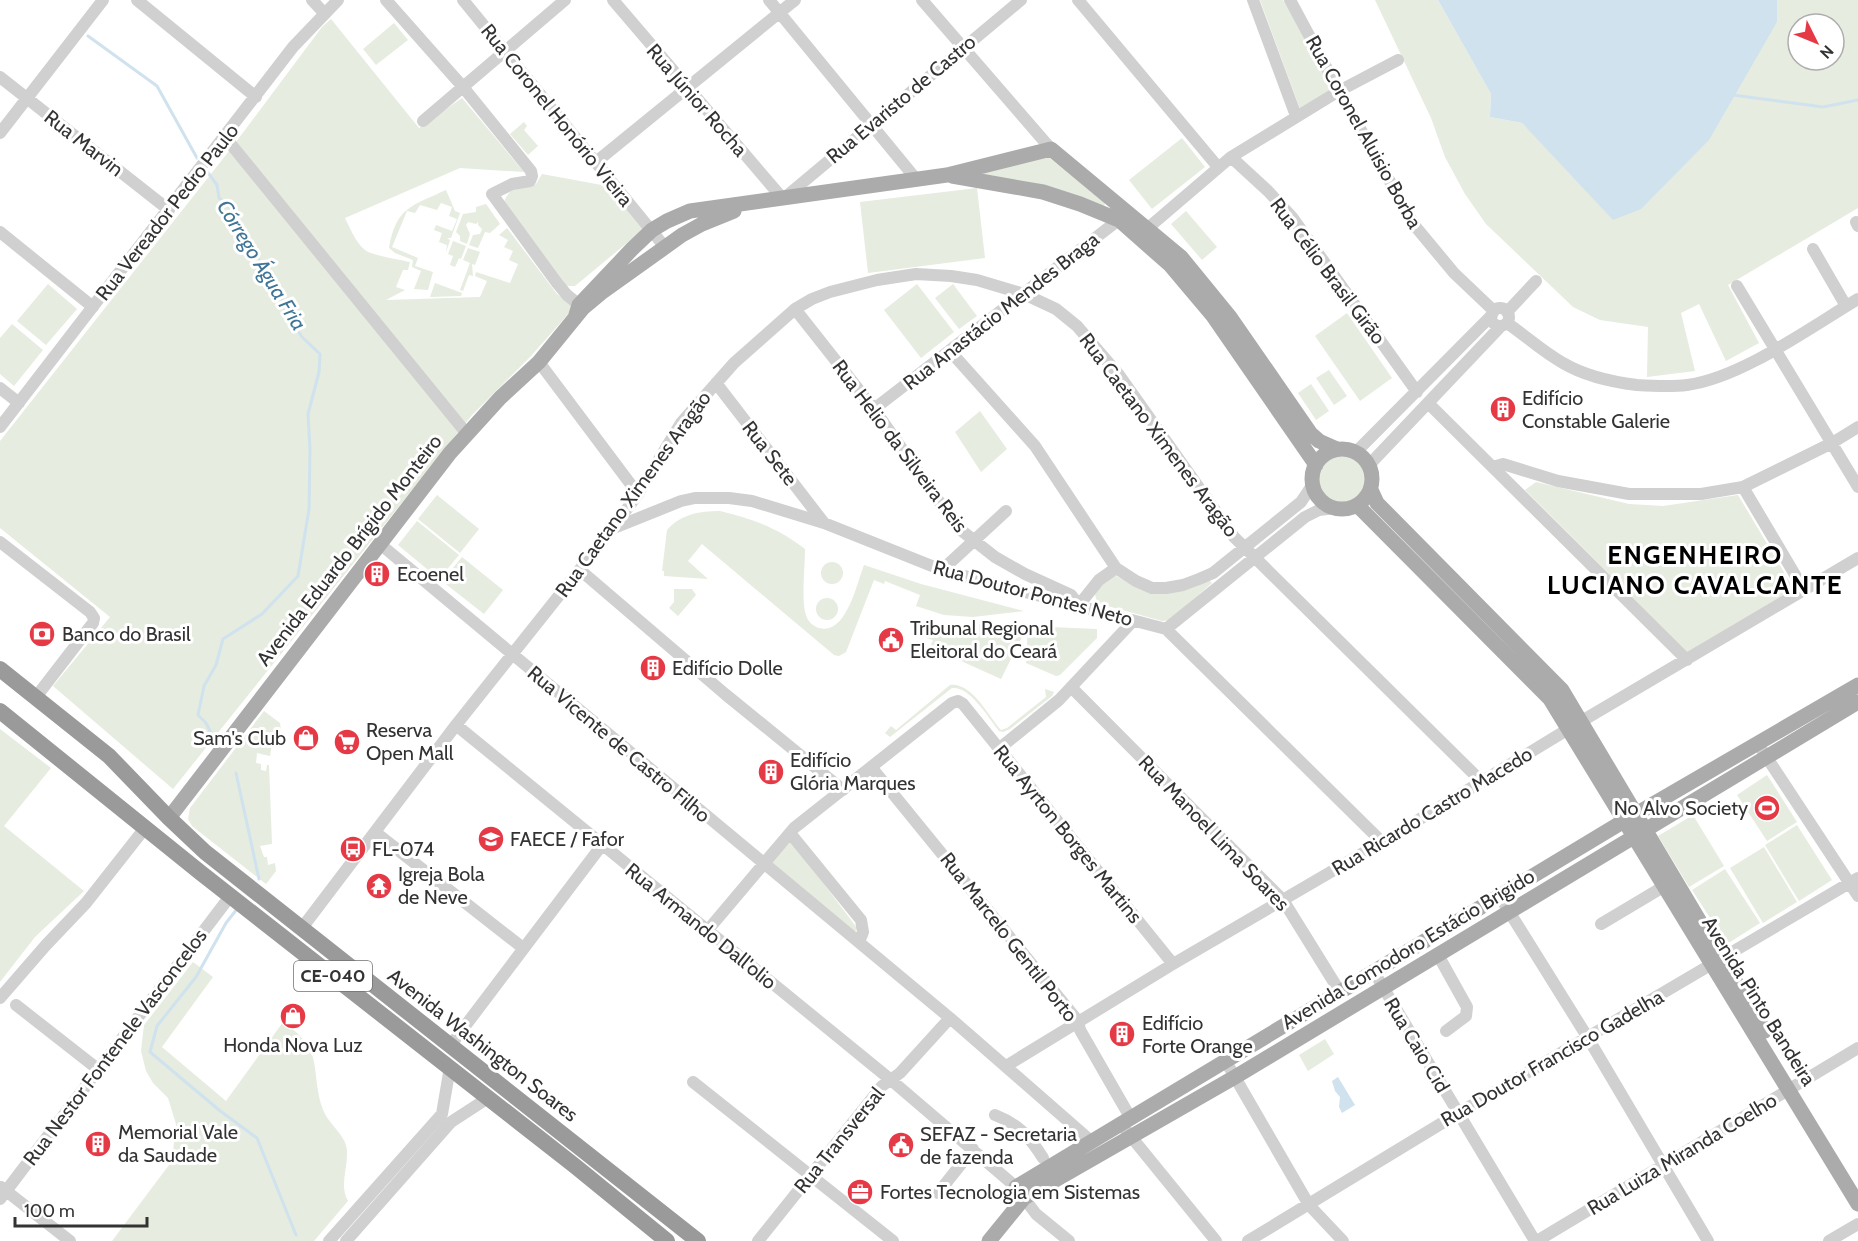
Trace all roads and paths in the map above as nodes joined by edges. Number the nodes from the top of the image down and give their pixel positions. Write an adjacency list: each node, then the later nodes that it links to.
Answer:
1 (103, 0): 26 (street)
2 (136, 0): 25 (street)
3 (312, 0): 16 (street)
4 (338, 0): 16 (street, Rua Vereador Pedro Paulo)
5 (387, 0): 22 (street)
6 (463, 0): 19 (street, Rua Coronel Honório Vieira)
7 (564, 0): 19 (street)
8 (613, 0): 23 (street, Rua Júnior Rocha)
9 (769, 0): 17 (street)
10 (795, 0): 17 (street)
11 (922, 0): 18 (street)
12 (1020, 0): 18 (street, Rua Evaristo de Castro)
13 (1078, 0): 35 (street)
14 (1253, 0): 27 (street)
15 (1290, 0): 24 (street, Rua Coronel Aluisio Borba)
16 (324, 14): 25 (street, Rua Vereador Pedro Paulo)
17 (780, 14): 23 (street); 29 (street)
18 (962, 48): 29 (street, Rua Evaristo de Castro); 32 (street)
19 (506, 52): 22 (street); 34 (street, Rua Coronel Honório Vieira)
20 (1398, 60): 24 (street)
21 (0, 77): 26 (street, Rua Marvin)
22 (463, 87): 28 (street); 55 (street)
23 (688, 88): 34 (street); 38 (street, Rua Júnior Rocha)
24 (1339, 91): 27 (street); 56 (street, Rua Coronel Aluisio Borba)
25 (256, 97): 31 (street, Rua Vereador Pedro Paulo)
26 (27, 98): 30 (street); 40 (street, Rua Marvin)
27 (1296, 116): 33 (street)
28 (423, 121)
29 (871, 125): 37 (street); 38 (street, Rua Evaristo de Castro)
30 (0, 133)
31 (225, 137): 40 (street, Rua Vereador Pedro Paulo); 74 (street)
32 (1051, 149): 36 (main road, Avenida Eduardo Brígido Monteiro); 41 (main road)
33 (1231, 157): 35 (street); 66 (street, Rua Célio Brasil Girão)
34 (596, 162): 43 (street, Rua Coronel Honório Vieira)
35 (1218, 167): 42 (street)
36 (947, 175): 37 (main road, Avenida Eduardo Brígido Monteiro); 41 (main road)
37 (916, 179): 38 (main road, Avenida Eduardo Brígido Monteiro)
38 (783, 199): 39 (main road, Avenida Eduardo Brígido Monteiro)
39 (751, 204): 43 (main road, Avenida Eduardo Brígido Monteiro); 45 (main road, Avenida Eduardo Brígido Monteiro)
40 (169, 210): 53 (street, Rua Vereador Pedro Paulo)
41 (1124, 216): 42 (main road); 49 (main road); 50 (street, Rua Anastácio Mendes Braga)
42 (1148, 228): 49 (main road)
43 (652, 230): 45 (street, Rua Coronel Honório Vieira); 55 (main road, Avenida Eduardo Brígido Monteiro)
44 (0, 232): 53 (street)
45 (664, 246): 55 (main road, Avenida Eduardo Brígido Monteiro)
46 (1813, 249): 52 (street)
47 (1536, 281): 57 (street)
48 (1737, 286): 58 (street)
49 (1199, 288): 65 (main road)
50 (1024, 294): 54 (street, Rua Caetano Ximenes Aragão); 59 (street, Rua Anastácio Mendes Braga); 94 (street, Rua Caetano Ximenes Aragão)
51 (1858, 299): 52 (street)
52 (1846, 306): 58 (street)
53 (93, 307): 67 (street, Rua Vereador Pedro Paulo)
54 (795, 309): 62 (street, Rua Caetano Ximenes Aragão); 69 (street, Rua Helio da Silveira Reis)
55 (579, 310): 60 (main road, Avenida Eduardo Brígido Monteiro)
56 (1493, 313): 57 (street, Rua Coronel Aluisio Borba); 61 (street)
57 (1505, 320): 58 (street); 63 (street)
58 (1775, 348): 75 (street)
59 (950, 351): 69 (street, Rua Anastácio Mendes Braga); 97 (street)
60 (539, 362): 74 (main road, Avenida Eduardo Brígido Monteiro); 85 (street)
61 (1435, 373): 63 (street); 66 (street)
62 (716, 382): 85 (street, Rua Caetano Ximenes Aragão); 89 (street, Rua Sete)
63 (1446, 384): 68 (street)
64 (0, 388): 67 (street)
65 (1273, 390): 76 (main road); 78 (main road)
66 (1417, 392): 70 (street)
67 (18, 403): 71 (street, Rua Vereador Pedro Paulo)
68 (1428, 403): 73 (street); 80 (street)
69 (874, 408): 92 (street, Rua Helio da Silveira Reis)
70 (1392, 418): 73 (street); 77 (street)
71 (0, 427)
72 (1858, 428): 75 (street)
73 (1404, 429): 79 (street)
74 (467, 434): 93 (main road, Avenida Eduardo Brígido Monteiro)
75 (1832, 443): 82 (street); 83 (street)
76 (1337, 449): 77 (main road); 78 (main road)
77 (1356, 452): 79 (main road)
78 (1316, 465): 81 (main road)
79 (1369, 465): 84 (main road)
80 (1493, 466): 82 (street); 108 (street)
81 (1313, 484): 87 (main road); 94 (street)
82 (1743, 487): 103 (street)
83 (1858, 487)
84 (1371, 490): 86 (main road); 102 (main road)
85 (638, 495): 90 (street, Rua Caetano Ximenes Aragão)
86 (1358, 505): 87 (main road); 102 (main road)
87 (1335, 508): 95 (street)
88 (1006, 511): 92 (street)
89 (824, 523): 90 (street, Rua Doutor Pontes Neto); 99 (street, Rua Doutor Pontes Neto)
90 (612, 529): 98 (street, Rua Caetano Ximenes Aragão)
91 (0, 542): 112 (street)
92 (974, 542): 99 (street); 104 (street, Rua Helio da Silveira Reis)
93 (380, 544): 107 (street, Rua Vicente de Castro Filho); 122 (main road, Avenida Eduardo Brígido Monteiro)
94 (1245, 549): 95 (street, Rua Caetano Ximenes Aragão); 100 (street)
95 (1255, 558): 101 (street); 120 (street, Rua Caetano Ximenes Aragão)
96 (1858, 558): 103 (street, Rua Ricardo Castro Macedo)
97 (1116, 568): 100 (street); 104 (street)
98 (580, 570): 107 (street, Rua Caetano Ximenes Aragão); 121 (street)
99 (942, 570): 104 (street, Rua Doutor Pontes Neto)
100 (1214, 573): 101 (street)
101 (1222, 583): 106 (street)
102 (1453, 589): 116 (main road, Avenida Pinto Bandeira)
103 (1804, 590): 108 (street, Rua Ricardo Castro Macedo)
104 (1079, 605): 105 (street, Rua Doutor Pontes Neto)
105 (1132, 621): 106 (street, Rua Doutor Pontes Neto); 111 (street)
106 (1166, 629): 128 (street)
107 (511, 654): 115 (street, Rua Caetano Ximenes Aragão); 130 (street, Rua Vicente de Castro Filho)
108 (1686, 660): 116 (street, Rua Ricardo Castro Macedo)
109 (0, 669): 112 (highway, Avenida Washington Soares / CE-040)
110 (1858, 685): 118 (main road, Avenida Comodoro Estácio Brigido)
111 (1071, 687): 117 (street); 136 (street, Rua Manoel Lima Soares)
112 (36, 697): 122 (highway, Avenida Washington Soares / CE-040)
113 (1858, 702): 118 (main road, Avenida Comodoro Estácio Brigido)
114 (0, 711): 124 (highway, Avenida Washington Soares / CE-040)
115 (456, 725): 125 (street, Rua Caetano Ximenes Aragão); 129 (street, Rua Armando Dall'olio)
116 (1576, 725): 120 (street, Rua Ricardo Castro Macedo); 123 (main road, Avenida Pinto Bandeira)
117 (1000, 748): 119 (street, Rua Ayrton Borges Martins); 145 (street, Rua Ayrton Borges Martins)
118 (1762, 750): 123 (main road, Avenida Comodoro Estácio Brigido); 127 (main road, Avenida Comodoro Estácio Brigido); 131 (street)
119 (872, 768): 121 (street); 152 (street, Rua Marcelo Gentil Porto)
120 (1482, 782): 128 (street, Rua Ricardo Castro Macedo)
121 (843, 790): 126 (street)
122 (169, 818): 139 (highway, Avenida Washington Soares / CE-040)
123 (1630, 818): 127 (main road, Avenida Pinto Bandeira); 135 (main road, Avenida Comodoro Estácio Brigido)
124 (145, 828): 133 (highway, Avenida Washington Soares / CE-040); 149 (street)
125 (375, 831): 139 (street, Rua Caetano Ximenes Aragão); 142 (street)
126 (790, 833): 130 (street); 141 (street)
127 (1640, 834): 132 (main road, Avenida Pinto Bandeira); 137 (main road, Avenida Comodoro Estácio Brigido); 144 (main road, Avenida Pinto Bandeira)
128 (1382, 842): 136 (street, Rua Ricardo Castro Macedo)
129 (602, 845): 140 (street, Rua Armando Dall'olio); 142 (street)
130 (764, 864): 140 (street); 141 (street, Rua Vicente de Castro Filho)
131 (1854, 880): 134 (street); 144 (street, Rua Doutor Francisco Gadelha)
132 (1663, 886): 138 (street); 144 (main road, Avenida Pinto Bandeira)
133 (231, 895): 159 (highway, Avenida Washington Soares / CE-040); 160 (street, Rua Nestor Fontenele Vasconcelos)
134 (1858, 896)
135 (1500, 897): 137 (street); 146 (main road, Avenida Comodoro Estácio Brigido)
136 (1282, 900): 145 (street, Rua Ricardo Castro Macedo); 148 (street, Rua Manoel Lima Soares)
137 (1510, 912): 143 (main road, Avenida Comodoro Estácio Brigido); 154 (street)
138 (1601, 924)
139 (302, 928): 155 (highway, Avenida Washington Soares / CE-040)
140 (707, 931): 162 (street, Rua Armando Dall'olio)
141 (859, 942): 151 (street, Rua Vicente de Castro Filho)
142 (523, 948): 155 (street)
143 (1438, 955): 147 (main road, Avenida Comodoro Estácio Brigido); 153 (street)
144 (1716, 961): 154 (street, Rua Doutor Francisco Gadelha); 164 (main road, Avenida Pinto Bandeira)
145 (1173, 964): 152 (street, Rua Ricardo Castro Macedo)
146 (1374, 972): 147 (street, Rua Caio Cid); 148 (main road, Avenida Comodoro Estácio Brigido)
147 (1383, 988): 161 (main road, Avenida Comodoro Estácio Brigido); 166 (street, Rua Caio Cid)
148 (1340, 992): 157 (main road, Avenida Comodoro Estácio Brigido)
149 (0, 998)
150 (16, 1005): 160 (street)
151 (950, 1018): 158 (street, Rua Vicente de Castro Filho); 162 (street, Rua Transversal)
152 (1078, 1021): 158 (street, Rua Ricardo Castro Macedo); 169 (street, Rua Marcelo Gentil Porto)
153 (1446, 1031)
154 (1588, 1038): 166 (street, Rua Doutor Francisco Gadelha); 174 (street)
155 (450, 1046): 187 (highway, Avenida Washington Soares / CE-040)
156 (1858, 1048): 164 (street, Rua Luiza Miranda Coelho)
157 (1225, 1060): 161 (street); 169 (main road, Avenida Comodoro Estácio Brigido)
158 (1006, 1066): 171 (street, Rua Vicente de Castro Filho)
159 (450, 1067): 165 (highway, Avenida Washington Soares / CE-040); 168 (street)
160 (99, 1070): 177 (street, Rua Nestor Fontenele Vasconcelos)
161 (1235, 1077): 170 (main road, Avenida Comodoro Estácio Brigido); 181 (street)
162 (891, 1080): 172 (street, Rua Armando Dall'olio); 175 (street, Rua Transversal)
163 (693, 1082): 175 (street)
164 (1794, 1086): 174 (street, Rua Luiza Miranda Coelho); 176 (main road, Avenida Pinto Bandeira); 180 (main road, Avenida Pinto Bandeira)
165 (488, 1098): 168 (street); 186 (highway, Avenida Washington Soares / CE-040)
166 (1458, 1113): 181 (street, Rua Doutor Francisco Gadelha); 195 (street, Rua Caio Cid)
167 (995, 1115): 173 (street)
168 (446, 1118): 184 (street); 185 (street)
169 (1125, 1120): 170 (street, Rua Marcelo Gentil Porto); 171 (main road, Avenida Comodoro Estácio Brigido)
170 (1130, 1136): 178 (main road, Avenida Comodoro Estácio Brigido); 192 (street, Rua Marcelo Gentil Porto)
171 (1091, 1140): 173 (main road, Avenida Comodoro Estácio Brigido)
172 (973, 1149): 178 (street, Rua Armando Dall'olio); 179 (street)
173 (1045, 1162): 178 (main road, Avenida Comodoro Estácio Brigido)
174 (1663, 1165): 195 (street, Rua Luiza Miranda Coelho); 196 (street)
175 (812, 1175): 188 (street, Rua Transversal); 189 (street)
176 (1858, 1185)
177 (2, 1192): 183 (street)
178 (1020, 1192): 190 (main road, Avenida Comodoro Estácio Brigido); 191 (street, Rua Armando Dall'olio)
179 (938, 1193)
180 (1858, 1204)
181 (1309, 1205): 193 (street, Rua Doutor Francisco Gadelha); 194 (street)
182 (1858, 1224): 197 (street)
183 (70, 1241)
184 (329, 1241)
185 (346, 1241)
186 (667, 1241)
187 (698, 1241)
188 (758, 1241)
189 (893, 1241)
190 (989, 1241)
191 (1069, 1241)
192 (1216, 1241)
193 (1248, 1241)
194 (1343, 1241)
195 (1536, 1241)
196 (1708, 1241)
197 (1829, 1241)

